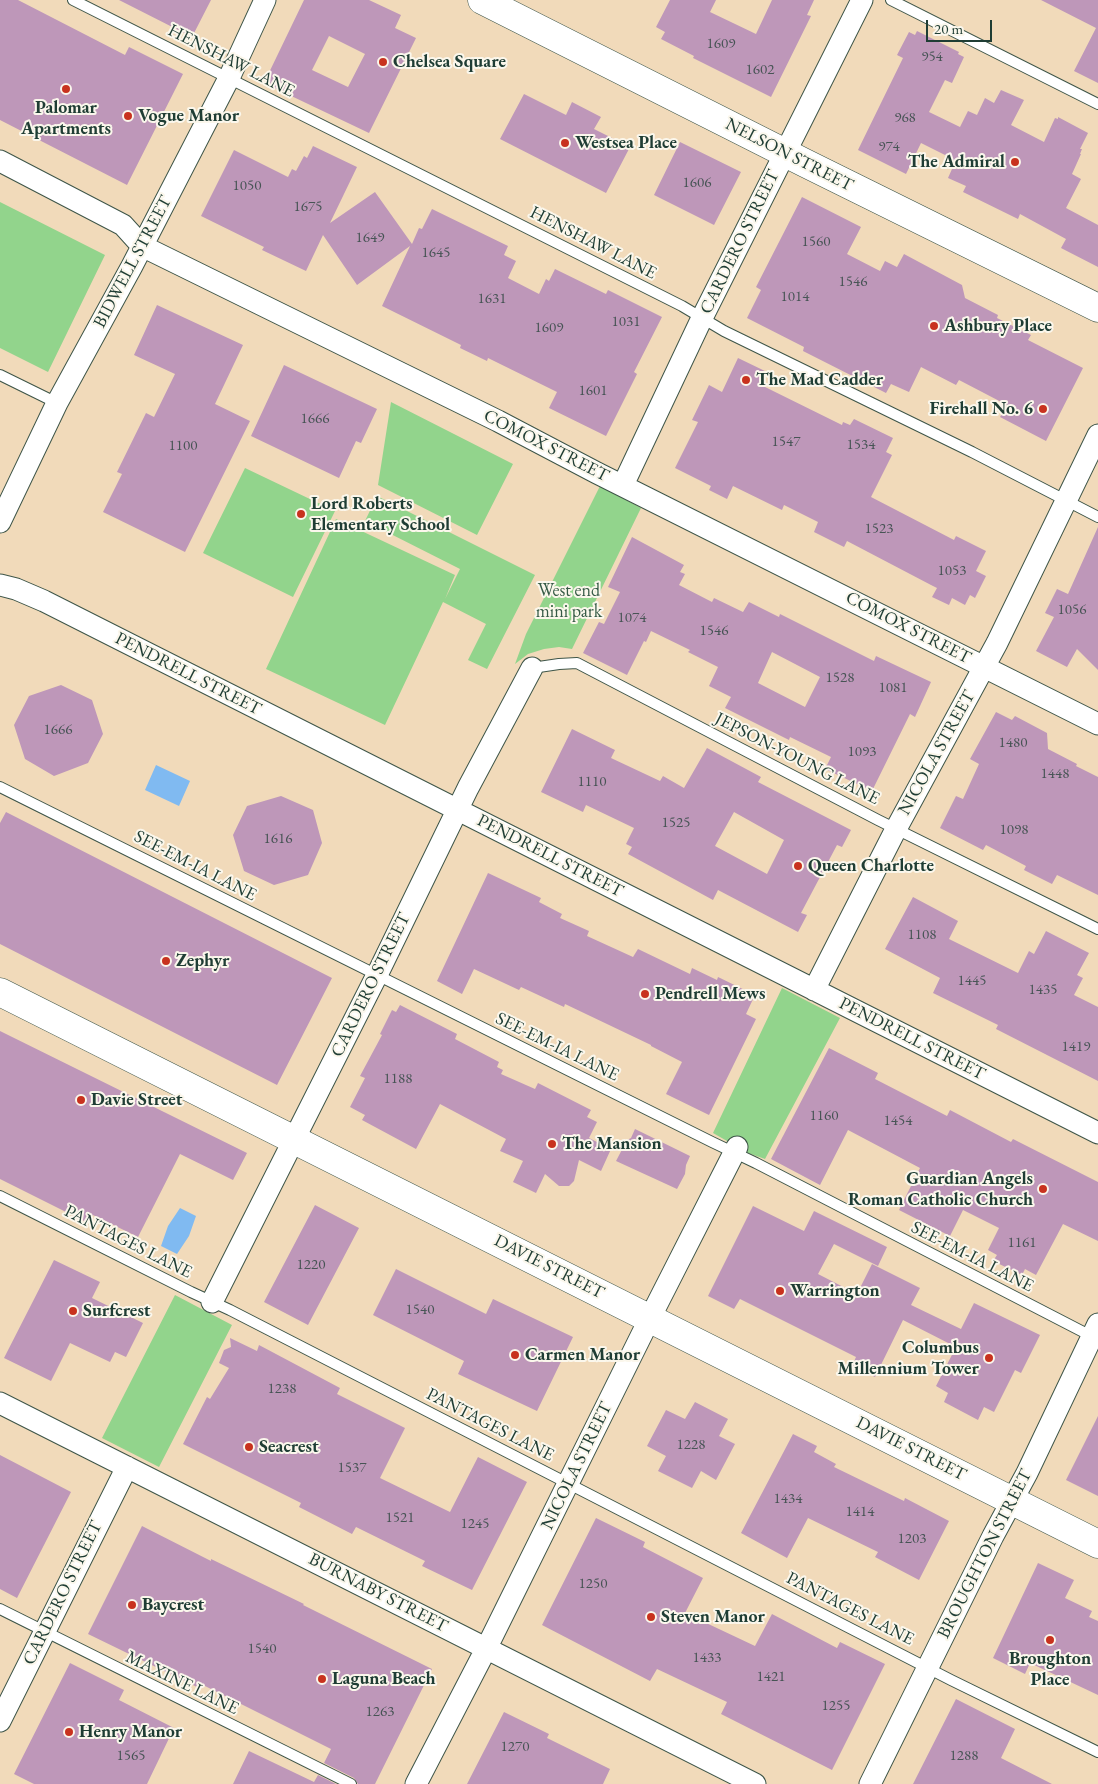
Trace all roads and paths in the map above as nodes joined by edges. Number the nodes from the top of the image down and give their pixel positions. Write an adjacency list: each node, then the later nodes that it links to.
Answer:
1 (73, 0): 6 (lane, HENSHAW LANE)
2 (265, 0): 6 (street, BIDWELL STREET)
3 (482, 0): 8 (main road, NELSON STREET)
4 (862, 0): 8 (street, CARDERO STREET)
5 (891, 0): 7 (lane)
6 (228, 78): 10 (street, BIDWELL STREET); 12 (lane, HENSHAW LANE)
7 (1098, 104)
8 (784, 153): 11 (main road, NELSON STREET); 12 (street, CARDERO STREET)
9 (0, 161): 10 (street, COMOX STREET)
10 (142, 246): 14 (street, BIDWELL STREET); 16 (street, COMOX STREET)
11 (1098, 308)
12 (702, 318): 16 (street, CARDERO STREET); 17 (lane, HENSHAW LANE)
13 (0, 375): 14 (lane)
14 (57, 403): 19 (street, BIDWELL STREET)
15 (1098, 435): 17 (street, NICOLA STREET)
16 (623, 485): 21 (street, COMOX STREET)
17 (1065, 500): 18 (lane, HENSHAW LANE); 21 (street, NICOLA STREET)
18 (1098, 516)
19 (0, 522)
20 (0, 585): 25 (street, PENDRELL STREET)
21 (984, 667): 23 (street, COMOX STREET); 26 (street, NICOLA STREET)
22 (532, 668): 25 (street, CARDERO STREET); 26 (lane, JEPSON-YOUNG LANE)
23 (1098, 724)
24 (0, 787): 28 (lane, SEE-EM-IA LANE)
25 (457, 809): 28 (street, CARDERO STREET); 29 (street, PENDRELL STREET)
26 (896, 829): 27 (lane, JEPSON-YOUNG LANE); 29 (street, NICOLA STREET)
27 (1098, 929)
28 (376, 975): 32 (street, CARDERO STREET); 33 (lane, SEE-EM-IA LANE)
29 (814, 990): 31 (street, PENDRELL STREET)
30 (0, 992): 32 (main road, DAVIE STREET)
31 (1098, 1133)
32 (294, 1139): 35 (street, CARDERO STREET); 36 (main road, DAVIE STREET)
33 (736, 1150): 36 (street, NICOLA STREET); 37 (lane, SEE-EM-IA LANE)
34 (0, 1196): 35 (lane, PANTAGES LANE)
35 (212, 1302): 40 (lane, PANTAGES LANE)
36 (650, 1318): 40 (street, NICOLA STREET); 41 (main road, DAVIE STREET)
37 (1096, 1333): 41 (street, BROUGHTON STREET)
38 (0, 1403): 39 (street, BURNABY STREET)
39 (127, 1467): 44 (street, CARDERO STREET); 45 (street, BURNABY STREET)
40 (568, 1482): 45 (street, NICOLA STREET); 46 (lane, PANTAGES LANE)
41 (1012, 1500): 42 (main road, DAVIE STREET); 46 (street, BROUGHTON STREET)
42 (1098, 1544)
43 (0, 1610): 44 (lane, MAXINE LANE)
44 (44, 1633): 47 (street, CARDERO STREET); 49 (lane, MAXINE LANE)
45 (486, 1649): 50 (street, NICOLA STREET); 51 (street, BURNABY STREET)
46 (928, 1667): 48 (lane, PANTAGES LANE); 52 (street, BROUGHTON STREET)
47 (0, 1720)
48 (1098, 1752)
49 (351, 1784)
50 (416, 1784)
51 (755, 1784)
52 (870, 1784)

